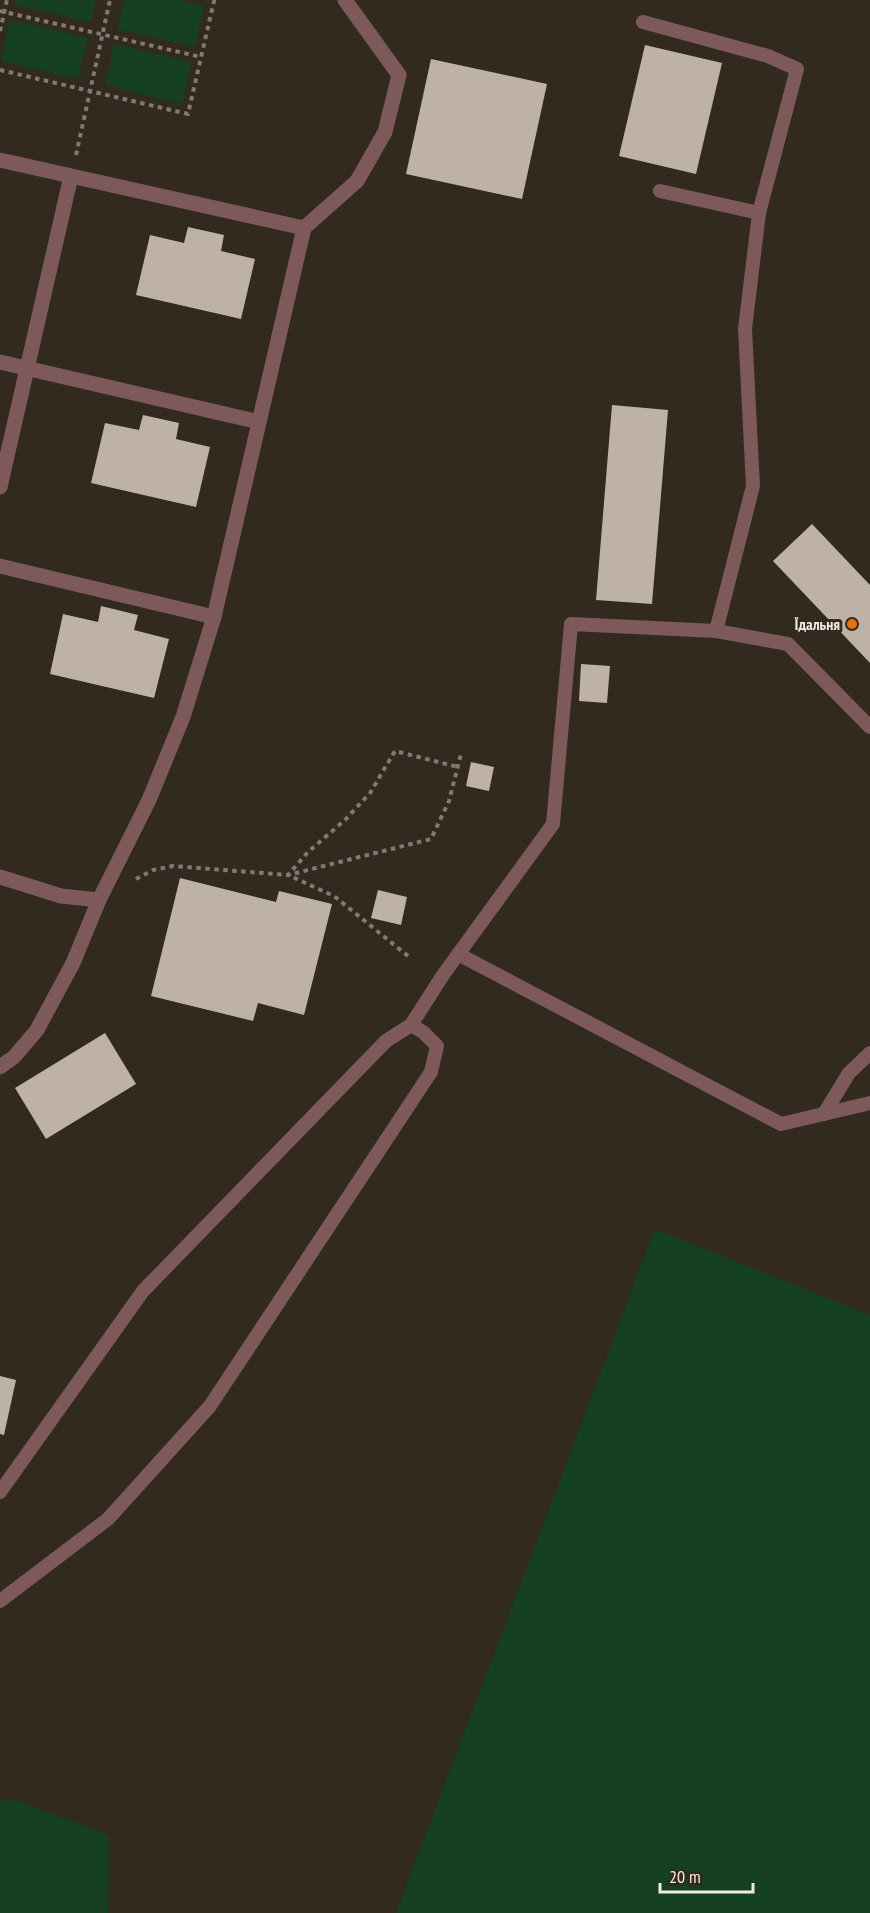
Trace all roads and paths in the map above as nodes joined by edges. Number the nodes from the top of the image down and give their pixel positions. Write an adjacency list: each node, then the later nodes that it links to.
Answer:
1 (7, 0): 5 (path)
2 (110, 0): 8 (path)
3 (208, 0): 9 (path)
4 (345, 0): 16 (street)
5 (2, 11): 7 (path); 8 (path)
6 (643, 22): 15 (lane)
7 (0, 31)
8 (102, 34): 9 (path); 11 (path)
9 (201, 57): 11 (path)
10 (0, 70): 11 (path)
11 (89, 91): 13 (path)
12 (0, 160): 13 (street)
13 (71, 176): 16 (street); 18 (street)
14 (660, 191): 15 (lane)
15 (759, 213): 23 (lane)
16 (304, 228): 19 (street)
17 (0, 362): 18 (street)
18 (27, 368): 19 (street); 20 (street)
19 (259, 422): 22 (street)
20 (0, 487)
21 (0, 566): 22 (street)
22 (214, 617): 30 (street)
23 (716, 631): 24 (lane); 31 (lane)
24 (870, 727)
25 (461, 754): 26 (path)
26 (458, 767): 27 (path); 27 (path)
27 (288, 875): 29 (path); 32 (path)
28 (0, 877): 30 (street)
29 (135, 879)
30 (99, 900): 35 (street)
31 (458, 954): 33 (lane); 37 (lane)
32 (408, 956)
33 (411, 1025): 38 (lane); 39 (lane)
34 (870, 1053): 37 (lane)
35 (0, 1066)
36 (870, 1103): 37 (lane)
37 (824, 1114)
38 (0, 1492)
39 (0, 1601)

